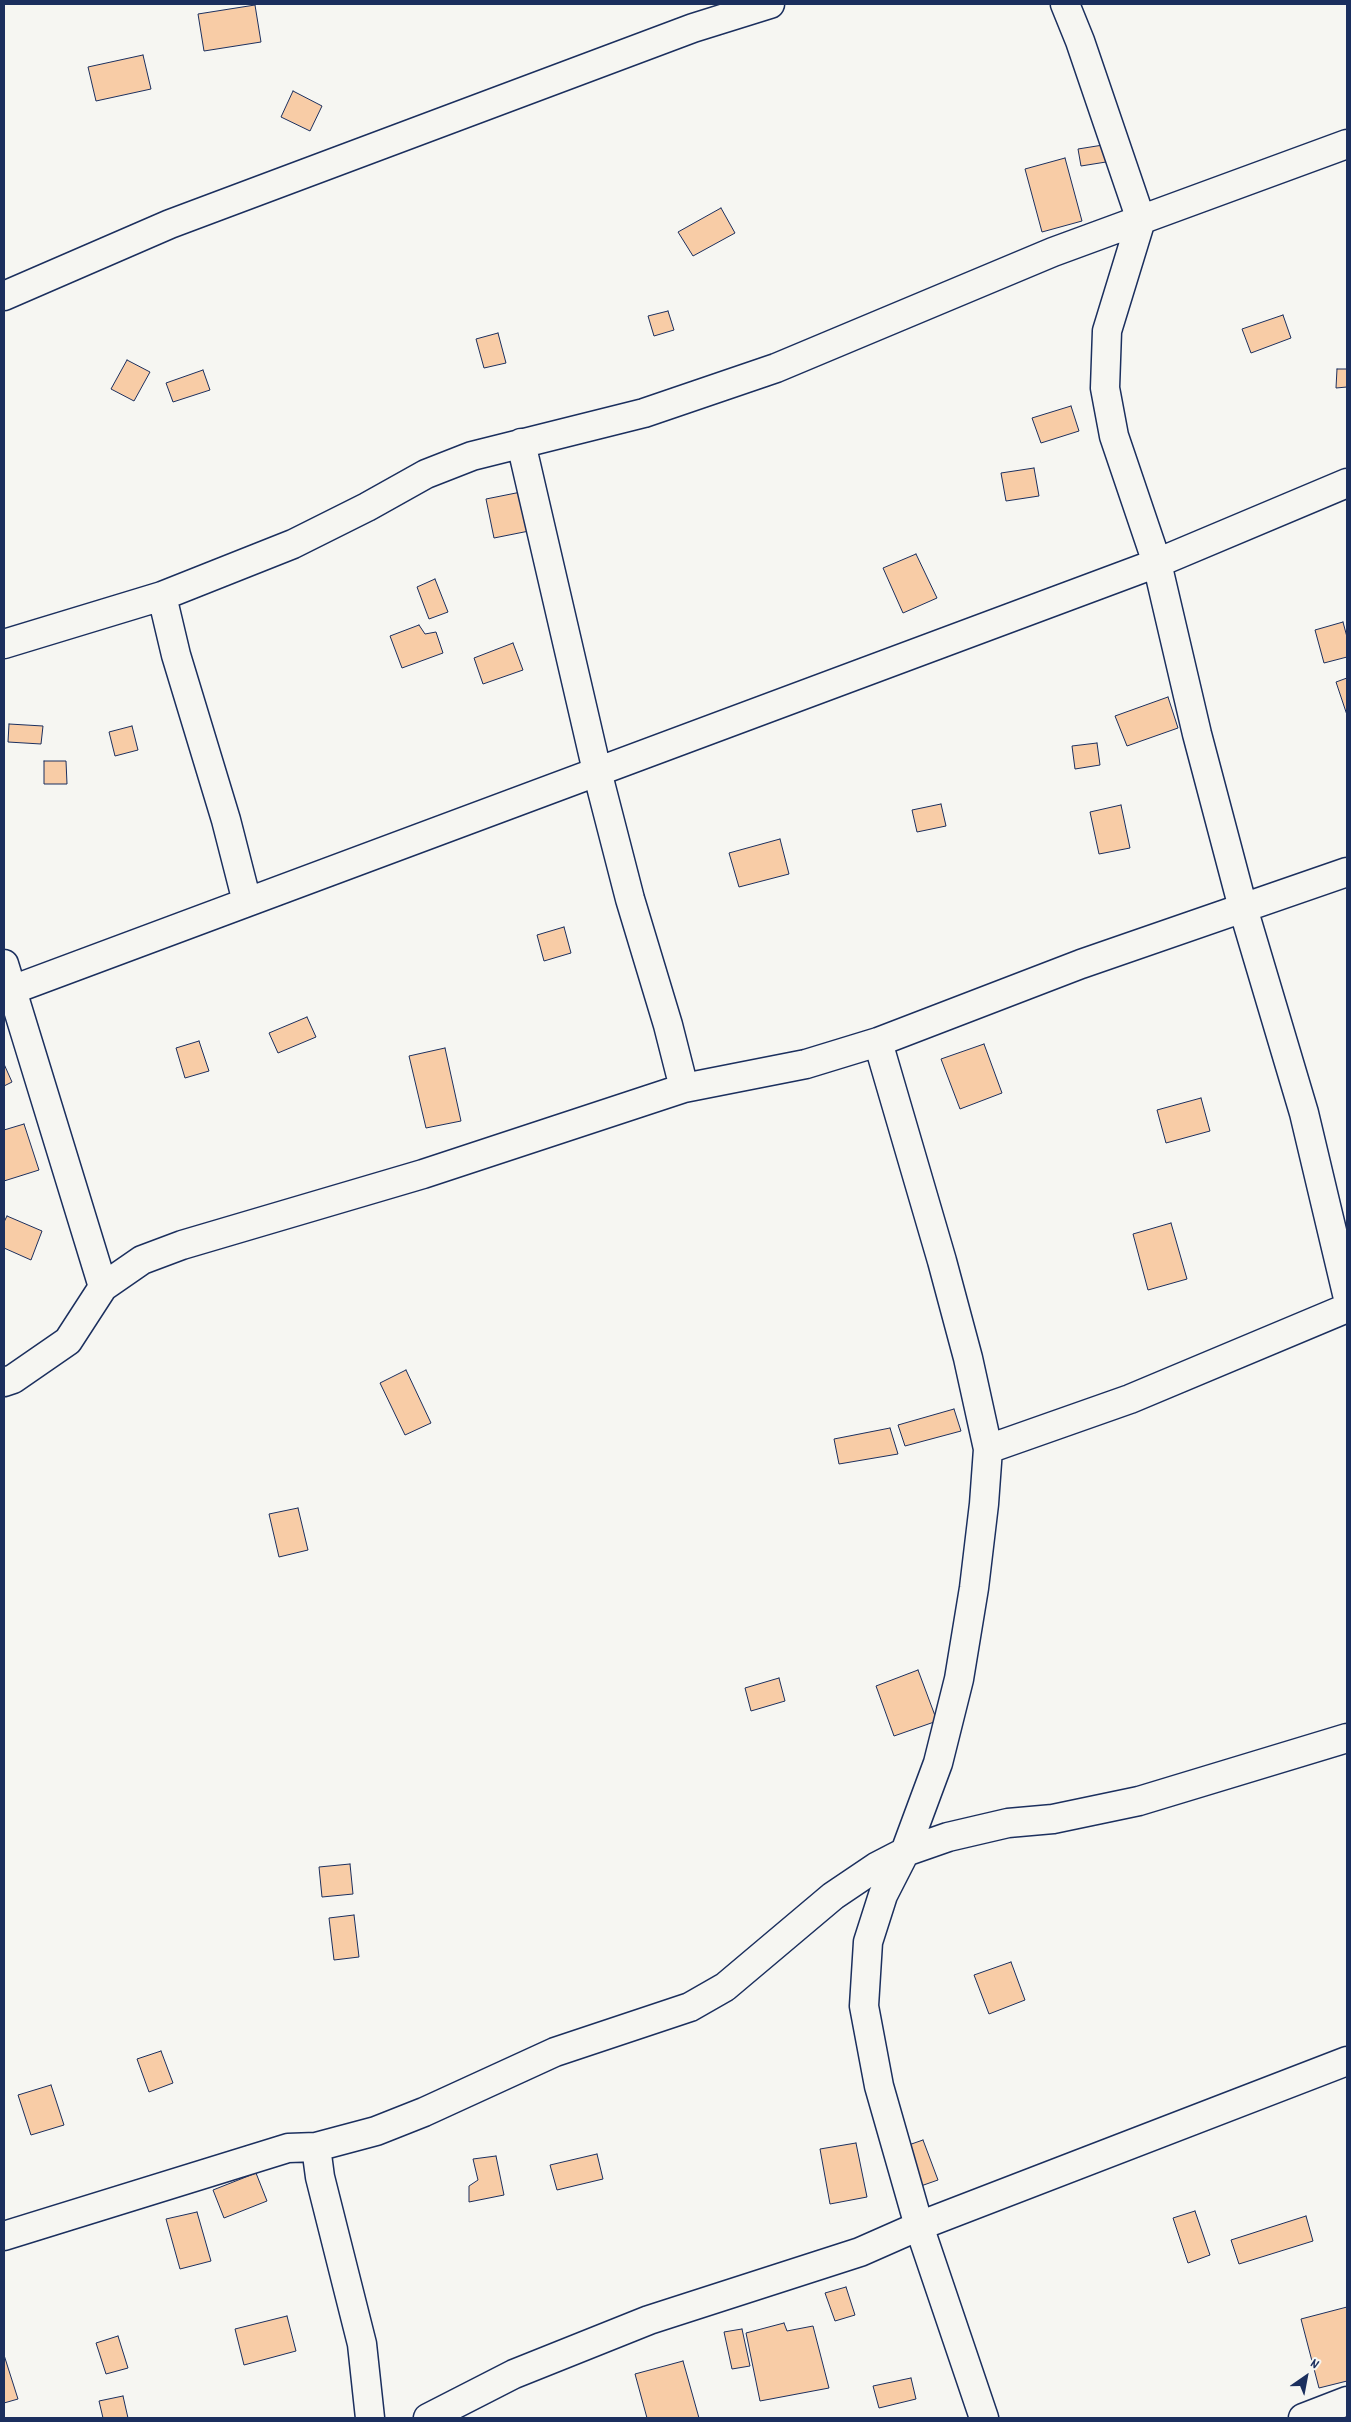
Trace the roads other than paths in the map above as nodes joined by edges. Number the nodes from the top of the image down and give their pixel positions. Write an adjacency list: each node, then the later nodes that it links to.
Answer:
1 (770, 4): 5 (street)
2 (1064, 4): 4 (street)
3 (1347, 144): 4 (street)
4 (1141, 220): 6 (street); 8 (street)
5 (4, 296)
6 (521, 443): 9 (street); 11 (street)
7 (1347, 483): 8 (street)
8 (1156, 563): 11 (street); 14 (street)
9 (162, 596): 10 (street); 13 (street)
10 (4, 644)
11 (597, 771): 13 (street); 18 (street)
12 (1347, 872): 14 (street)
13 (247, 902): 16 (street)
14 (1244, 908): 17 (street); 20 (street)
15 (4, 964): 16 (street)
16 (8, 992): 19 (street)
17 (878, 1042): 18 (street); 23 (street)
18 (684, 1088): 19 (street)
19 (103, 1287): 22 (street)
20 (1347, 1294)
21 (1347, 1308): 23 (street)
22 (4, 1382)
23 (988, 1449): 25 (street)
24 (1347, 1738): 25 (street)
25 (905, 1852): 27 (street); 28 (street)
26 (1347, 2061): 28 (street)
27 (316, 2147): 29 (street); 31 (street)
28 (919, 2226): 32 (street); 33 (street)
29 (4, 2236)
30 (1347, 2401): 34 (street)
31 (370, 2418)
32 (428, 2418)
33 (984, 2418)
34 (1303, 2418)

